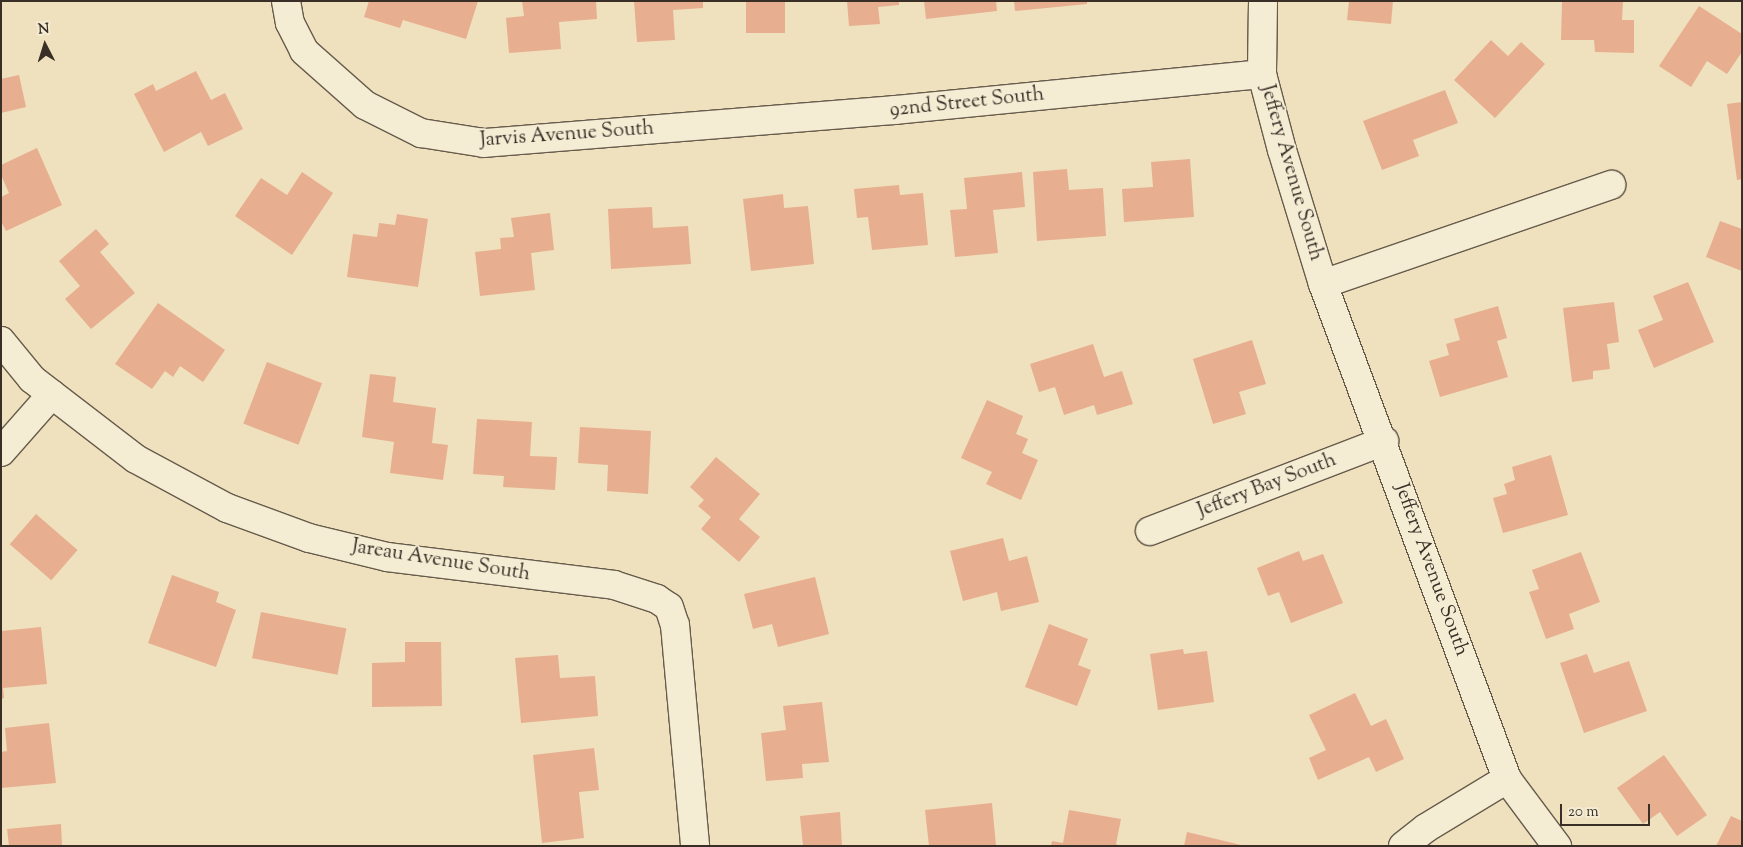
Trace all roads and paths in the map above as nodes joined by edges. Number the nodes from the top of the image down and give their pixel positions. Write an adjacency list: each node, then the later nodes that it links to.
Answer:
1 (286, 1): 4 (street, Jarvis Avenue South)
2 (1263, 1): 3 (street, Jeffery Avenue South)
3 (1262, 74): 4 (street, 92nd Street South); 6 (street, Jeffery Avenue South)
4 (672, 128)
5 (1611, 185): 6 (street, Jeffery Avenue South)
6 (1323, 284): 9 (street, Jeffery Avenue South)
7 (1, 341): 8 (street, Jareau Avenue South)
8 (52, 394): 10 (street); 13 (street, Jareau Avenue South)
9 (1384, 441): 11 (street, Jeffery Bay South); 12 (street, Jeffery Avenue South)
10 (1, 452)
11 (1150, 531)
12 (1507, 779): 14 (street); 15 (street, Jeffery Avenue South)
13 (695, 846)
14 (1403, 846)
15 (1557, 846)

